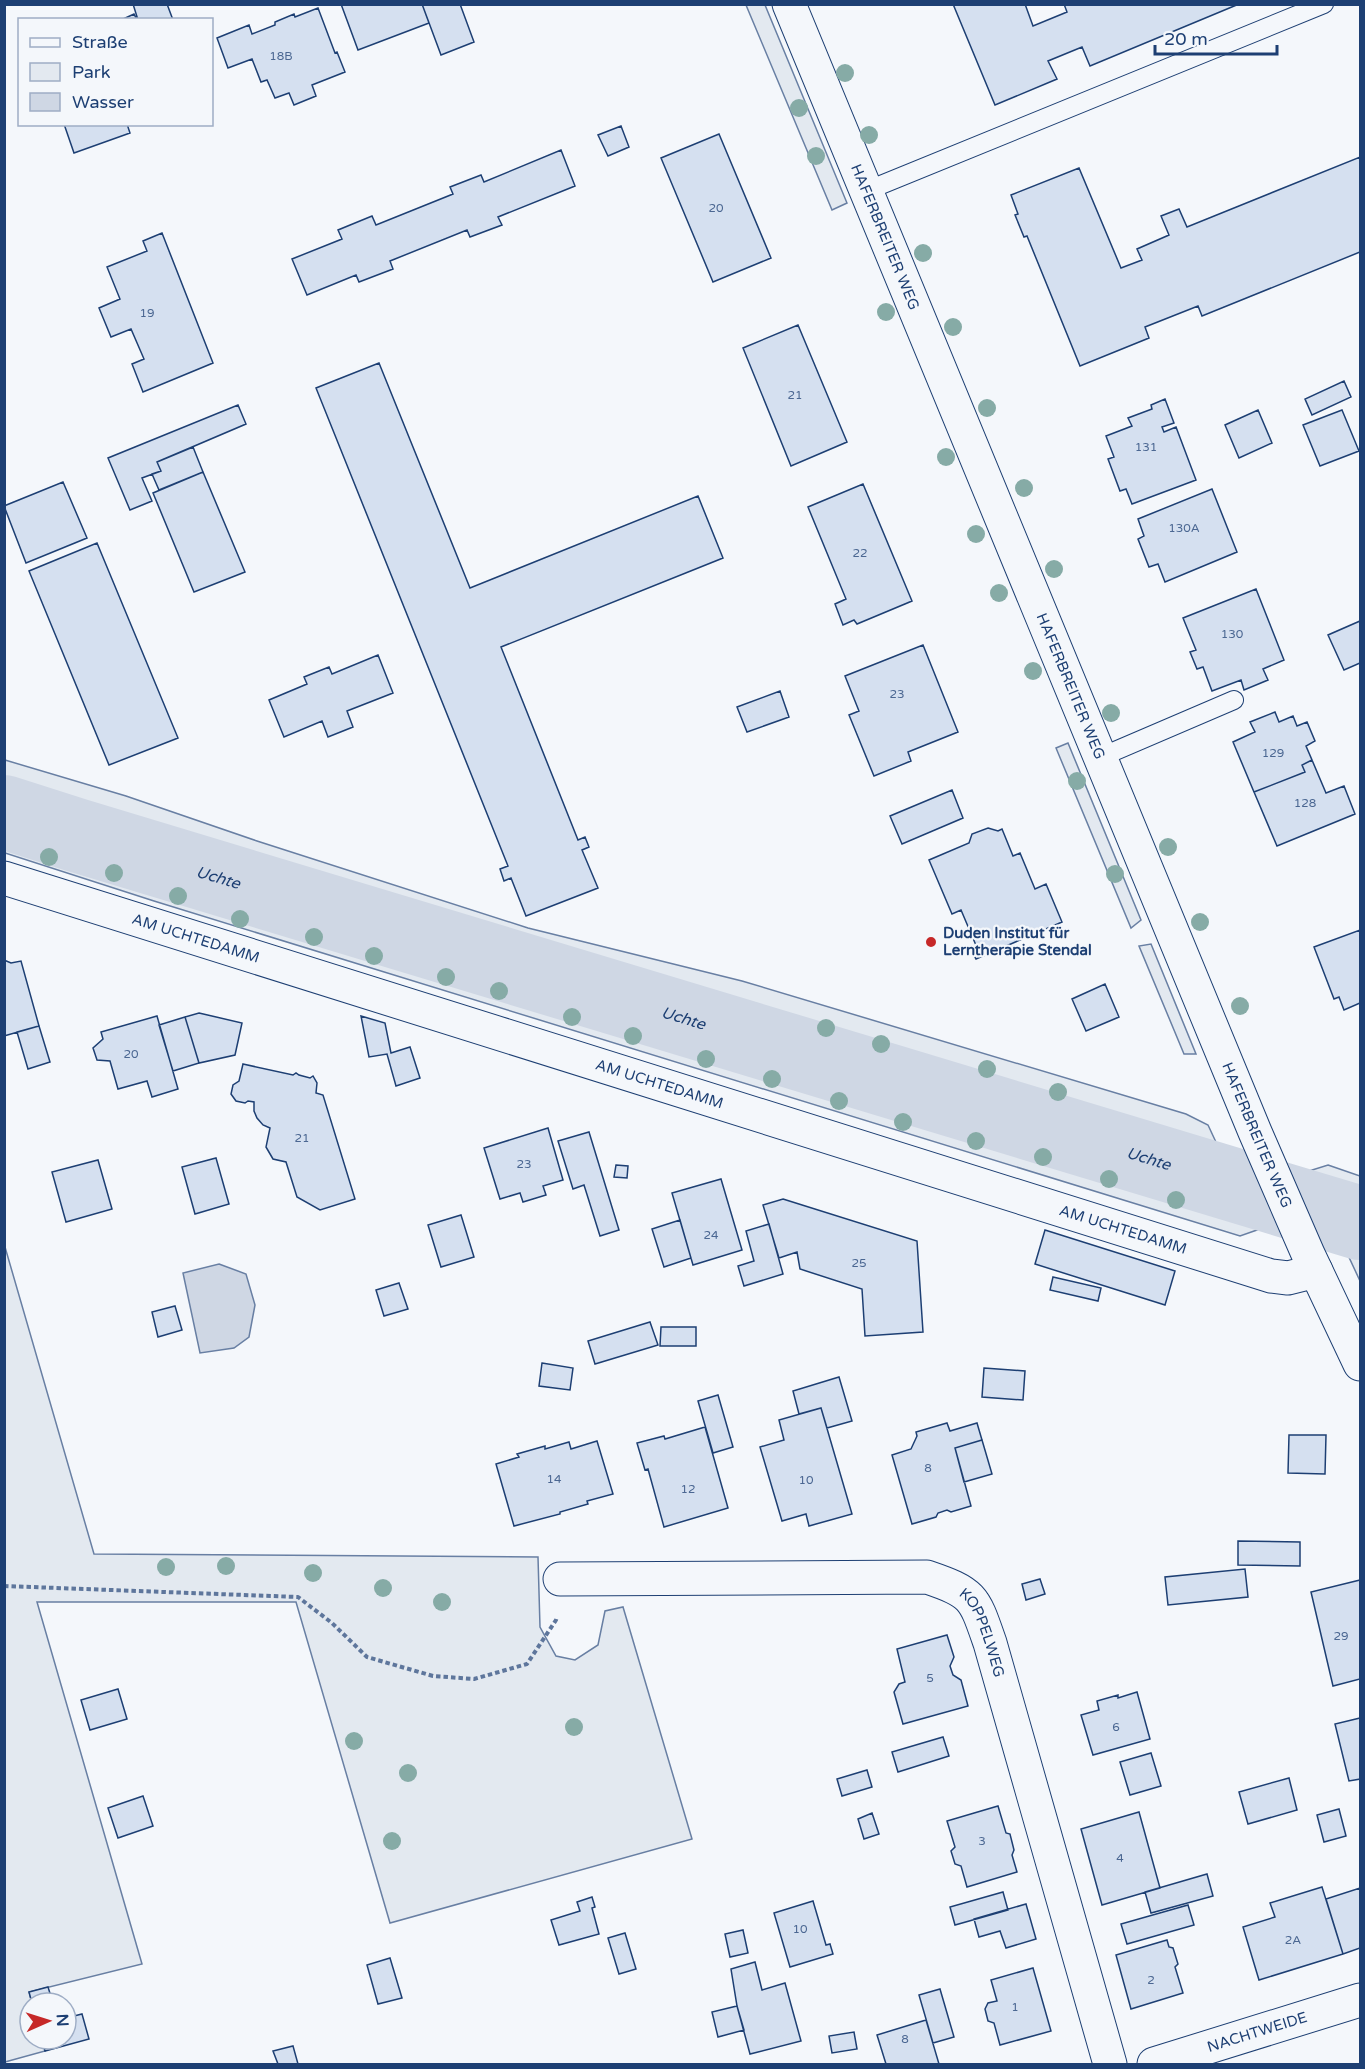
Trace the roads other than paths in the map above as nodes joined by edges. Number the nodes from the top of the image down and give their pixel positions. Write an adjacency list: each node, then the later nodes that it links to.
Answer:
1 (789, 4): 3 (street, HAFERBREITER WEG)
2 (1324, 4): 3 (lane)
3 (866, 191): 5 (street, HAFERBREITER WEG)
4 (1234, 700): 5 (lane)
5 (1101, 757): 7 (street, HAFERBREITER WEG)
6 (4, 878): 7 (street, AM UCHTEDAMM)
7 (1312, 1262): 8 (street, HAFERBREITER WEG)
8 (1352, 1324): 9 (street, HAFERBREITER WEG)
9 (1360, 1364)
10 (560, 1579): 12 (street, KOPPELWEG)
11 (1360, 2000): 13 (street, NACHTWEIDE)
12 (1110, 2064)
13 (1154, 2064)

